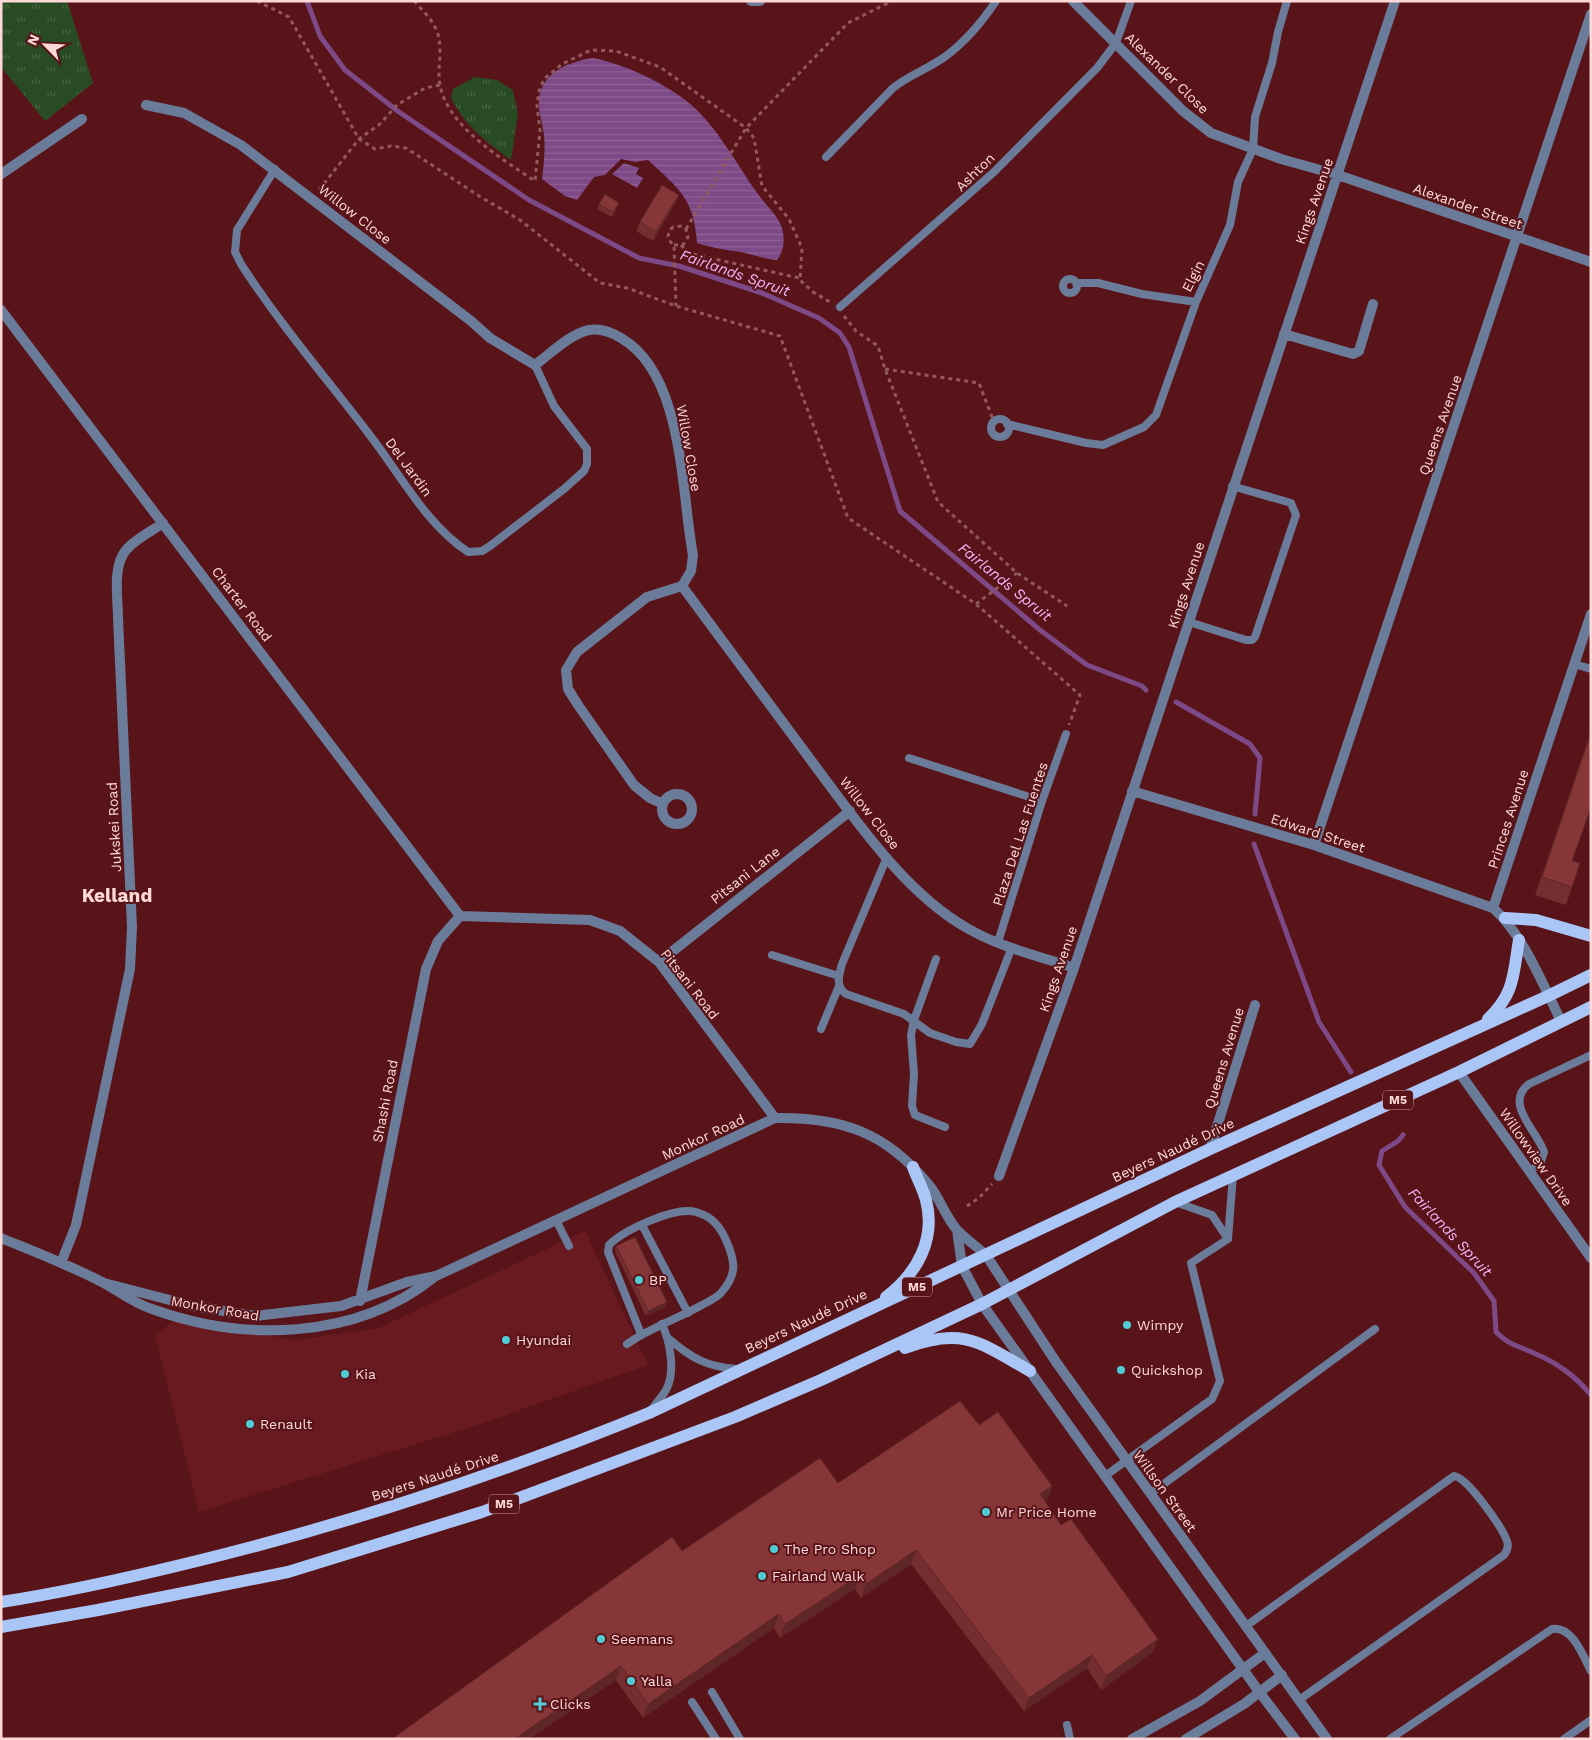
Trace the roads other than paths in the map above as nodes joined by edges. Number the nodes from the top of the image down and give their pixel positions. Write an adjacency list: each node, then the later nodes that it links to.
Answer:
1 (751, 1): 2 (street)
2 (760, 1)
3 (996, 1): 13 (lane)
4 (1074, 1): 9 (street, Alexander Close)
5 (1131, 1): 9 (lane, Ashton)
6 (1287, 1): 12 (lane)
7 (1395, 1): 16 (street, Kings Avenue)
8 (1591, 14): 17 (street, Queens Avenue)
9 (1116, 43): 12 (street, Alexander Close); 22 (lane, Ashton)
10 (146, 105): 14 (street, Willow Close)
11 (82, 119): 15 (street)
12 (1253, 149): 16 (street, Alexander Close); 20 (lane, Elgin)
13 (826, 157)
14 (274, 169): 25 (street, Willow Close); 25 (lane, Del Jardin)
15 (1, 174)
16 (1338, 175): 17 (street, Alexander Street); 24 (street, Kings Avenue)
17 (1517, 238): 18 (street, Alexander Street); 40 (street, Queens Avenue)
18 (1591, 262)
19 (1076, 283): 20 (lane, Elgin)
20 (1196, 302): 26 (lane)
21 (1373, 304): 24 (street)
22 (840, 307)
23 (1, 310): 28 (street, Charter Road)
24 (1284, 334): 27 (street, Kings Avenue)
25 (535, 365): 29 (street, Willow Close)
26 (1007, 424): 26 (lane)
27 (1232, 486): 31 (street, Kings Avenue); 31 (lane)
28 (164, 522): 43 (street, Charter Road); 81 (street, Jukskei Road)
29 (682, 586): 38 (street); 39 (street, Willow Close)
30 (1591, 614): 32 (street, Princes Avenue)
31 (1188, 622): 36 (street, Kings Avenue)
32 (1574, 664): 33 (lane); 42 (street, Princes Avenue)
33 (1591, 669)
34 (1066, 734): 37 (lane, Plaza Del Las Fuentes)
35 (909, 758): 37 (lane)
36 (1132, 791): 40 (street, Edward Street); 52 (street, Kings Avenue)
37 (1042, 801): 47 (lane, Plaza Del Las Fuentes)
38 (663, 804)
39 (850, 812): 41 (street, Willow Close); 51 (street, Pitsani Lane)
40 (1314, 845): 42 (street, Edward Street)
41 (887, 858): 47 (street, Willow Close); 54 (lane)
42 (1493, 908): 44 (street)
43 (460, 916): 51 (street, Pitsani Road); 86 (street, Shashi Road)
44 (1505, 918): 45 (main road); 46 (street)
45 (1591, 936)
46 (1518, 940): 56 (street); 61 (main road)
47 (998, 942): 48 (street, Willow Close)
48 (1012, 947): 52 (street, Willow Close); 59 (lane)
49 (772, 955): 54 (lane)
50 (936, 959): 59 (lane)
51 (659, 962): 65 (street, Pitsani Road)
52 (1074, 968): 71 (street, Kings Avenue)
53 (1591, 975): 56 (main road, Beyers Naudé Drive / M5)
54 (839, 976): 55 (lane)
55 (839, 986): 59 (lane); 62 (lane)
56 (1548, 996): 60 (street); 61 (main road, Beyers Naudé Drive / M5)
57 (1255, 1005): 67 (street, Queens Avenue)
58 (1591, 1007): 60 (main road, M5)
59 (914, 1020): 66 (lane)
60 (1561, 1021): 64 (main road, M5)
61 (1481, 1026): 67 (main road, Beyers Naudé Drive / M5)
62 (822, 1029)
63 (1591, 1055): 69 (lane)
64 (1459, 1072): 69 (street, Willowview Drive); 70 (main road, M5)
65 (775, 1118): 68 (street, Monkor Road); 73 (street, Monkor Road)
66 (945, 1127)
67 (1210, 1149): 79 (main road, Beyers Naudé Drive / M5)
68 (913, 1167): 75 (street, Monkor Road); 88 (main road)
69 (1530, 1172): 80 (street, Willowview Drive)
70 (1233, 1175): 72 (main road, M5); 77 (lane)
71 (999, 1176)
72 (1175, 1202): 77 (lane); 85 (main road, M5)
73 (556, 1220): 78 (lane); 83 (street, Monkor Road)
74 (642, 1225): 89 (lane); 89 (lane); 92 (lane)
75 (957, 1230): 79 (street, Monkor Road); 82 (street, Monkor Road)
76 (1, 1238): 81 (street, Monkor Road)
77 (1228, 1239): 99 (lane)
78 (569, 1246)
79 (986, 1255): 82 (main road, Beyers Naudé Drive / M5); 85 (street, Willson Street)
80 (1591, 1258)
81 (61, 1263): 84 (street, Monkor Road)
82 (962, 1266): 87 (street); 88 (main road, Beyers Naudé Drive / M5)
83 (436, 1276): 84 (street, Monkor Road); 86 (street, Monkor Road)
84 (104, 1283): 86 (street, Monkor Road)
85 (1010, 1290): 87 (main road, M5); 99 (street, Willson Street)
86 (360, 1301)
87 (982, 1304): 96 (street); 97 (main road, M5)
88 (872, 1307): 95 (main road, Beyers Naudé Drive / M5)
89 (688, 1313): 90 (lane)
90 (662, 1324): 92 (lane); 93 (lane)
91 (1375, 1329): 101 (lane)
92 (641, 1334): 94 (lane)
93 (668, 1338): 95 (lane); 98 (lane)
94 (627, 1344)
95 (737, 1369): 98 (main road, Beyers Naudé Drive / M5)
96 (1030, 1371): 97 (main road); 100 (street)
97 (821, 1380): 104 (main road, M5)
98 (649, 1413): 102 (main road, Beyers Naudé Drive / M5)
99 (1127, 1461): 100 (lane); 101 (street, Willson Street)
100 (1105, 1476): 106 (street)
101 (1150, 1494): 103 (street, Willson Street)
102 (1, 1602)
103 (1246, 1626): 105 (street, Willson Street); 111 (lane)
104 (1, 1627)
105 (1265, 1653): 106 (street); 108 (street, Willson Street)
106 (1244, 1670): 110 (street); 118 (street)
107 (1591, 1671): 122 (lane)
108 (1282, 1675): 110 (street); 111 (street, Willson Street)
109 (712, 1692): 116 (lane)
110 (1260, 1693): 119 (street); 120 (street)
111 (1299, 1700): 121 (street, Willson Street)
112 (692, 1702): 115 (lane)
113 (1591, 1720): 123 (lane)
114 (1067, 1725): 117 (lane)
115 (716, 1739)
116 (740, 1739)
117 (1070, 1739)
118 (1132, 1739)
119 (1186, 1739)
120 (1295, 1739)
121 (1326, 1739)
122 (1390, 1739)
123 (1564, 1739)

